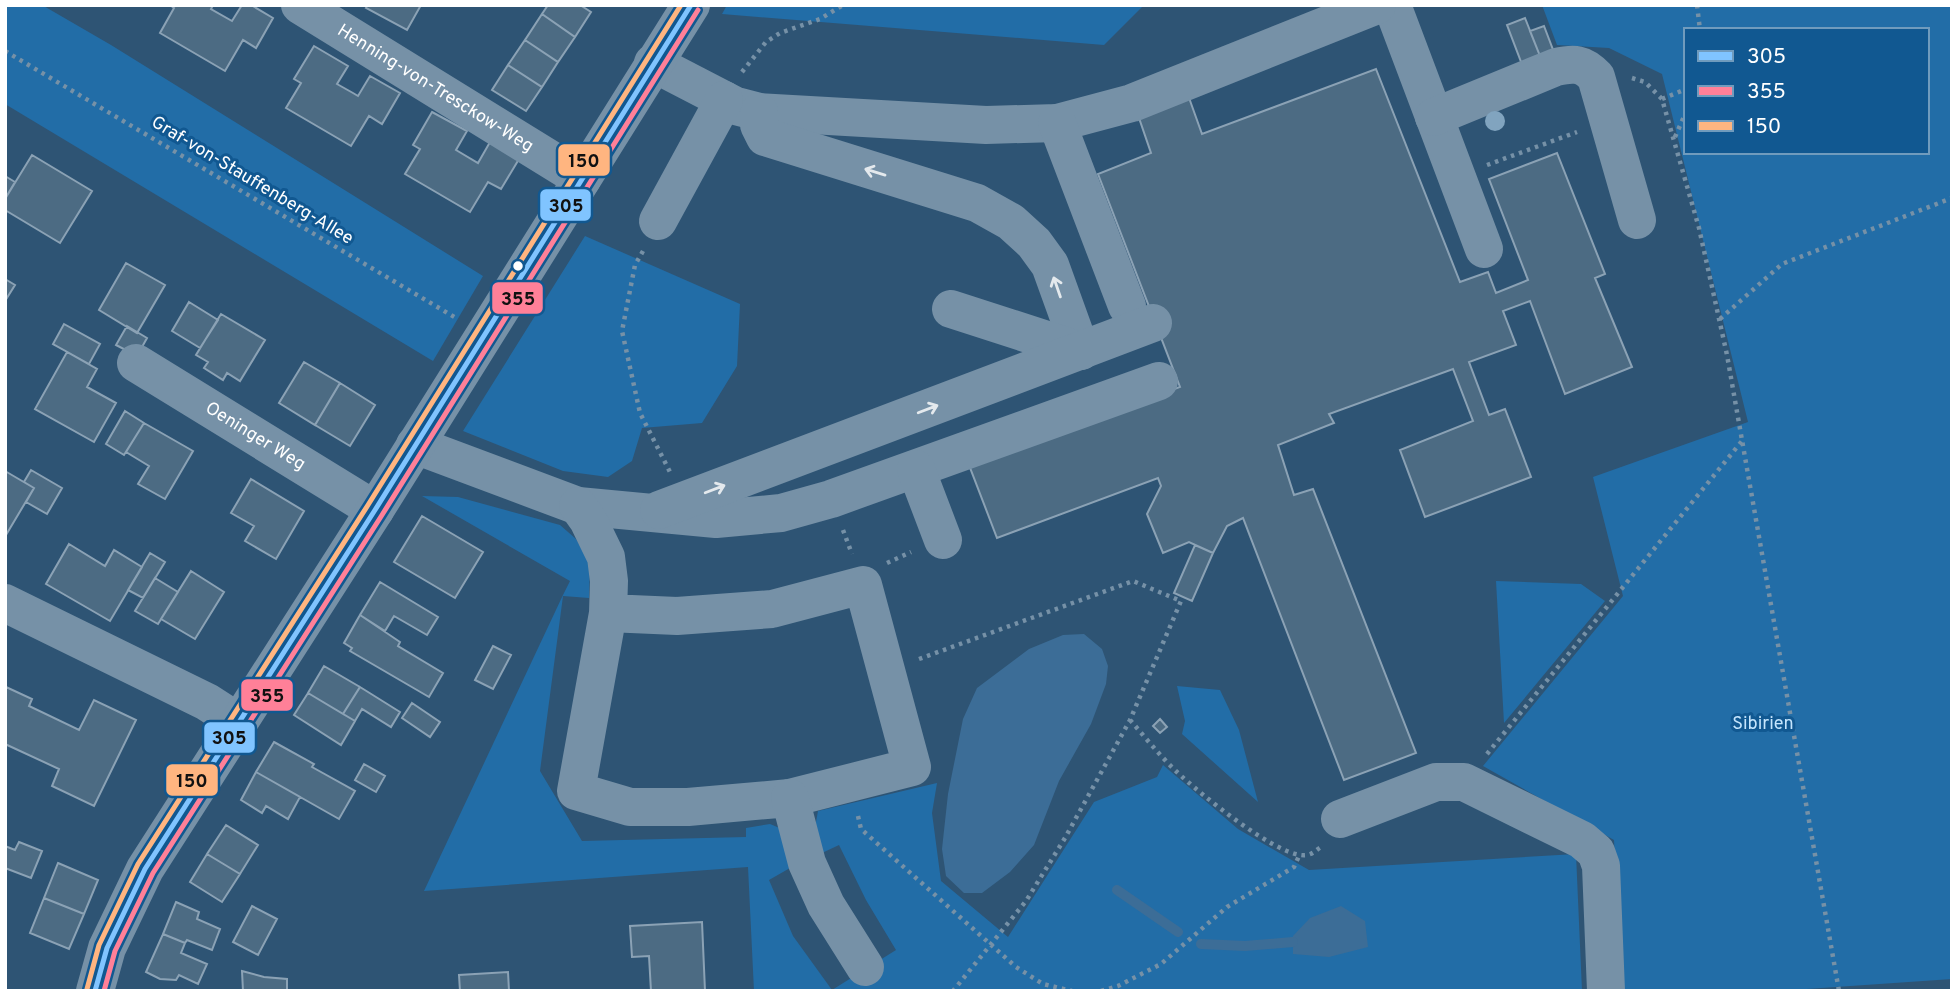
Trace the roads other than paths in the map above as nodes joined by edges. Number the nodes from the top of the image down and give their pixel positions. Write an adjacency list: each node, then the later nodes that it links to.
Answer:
1 (691, 5): 5 (street)
2 (1377, 5): 9 (street)
3 (1392, 5): 8 (street)
4 (320, 10): 10 (street, Henning-von-Tresckow-Weg)
5 (653, 63): 6 (street); 10 (street)
6 (724, 100): 7 (street); 12 (street)
7 (760, 112): 9 (street); 15 (street, one-way to 7)
8 (1434, 117): 11 (street); 13 (street)
9 (1057, 123): 15 (street)
10 (582, 178): 18 (street)
11 (1637, 220)
12 (658, 222)
13 (1484, 249)
14 (951, 309): 15 (street)
15 (1081, 351): 21 (street, one-way to 15)
16 (136, 363): 22 (street, Oeninger Weg)
17 (1159, 381): 19 (street)
18 (415, 445): 20 (street); 22 (street)
19 (916, 469): 21 (street); 23 (street)
20 (578, 506): 21 (street); 25 (street)
21 (667, 507)
22 (374, 510): 26 (street)
23 (943, 540)
24 (5, 603): 26 (street)
25 (608, 613): 27 (street); 27 (street)
26 (237, 722): 30 (street)
27 (790, 798): 29 (street)
28 (1340, 819): 31 (street)
29 (865, 967)
30 (95, 991)
31 (1606, 991)

